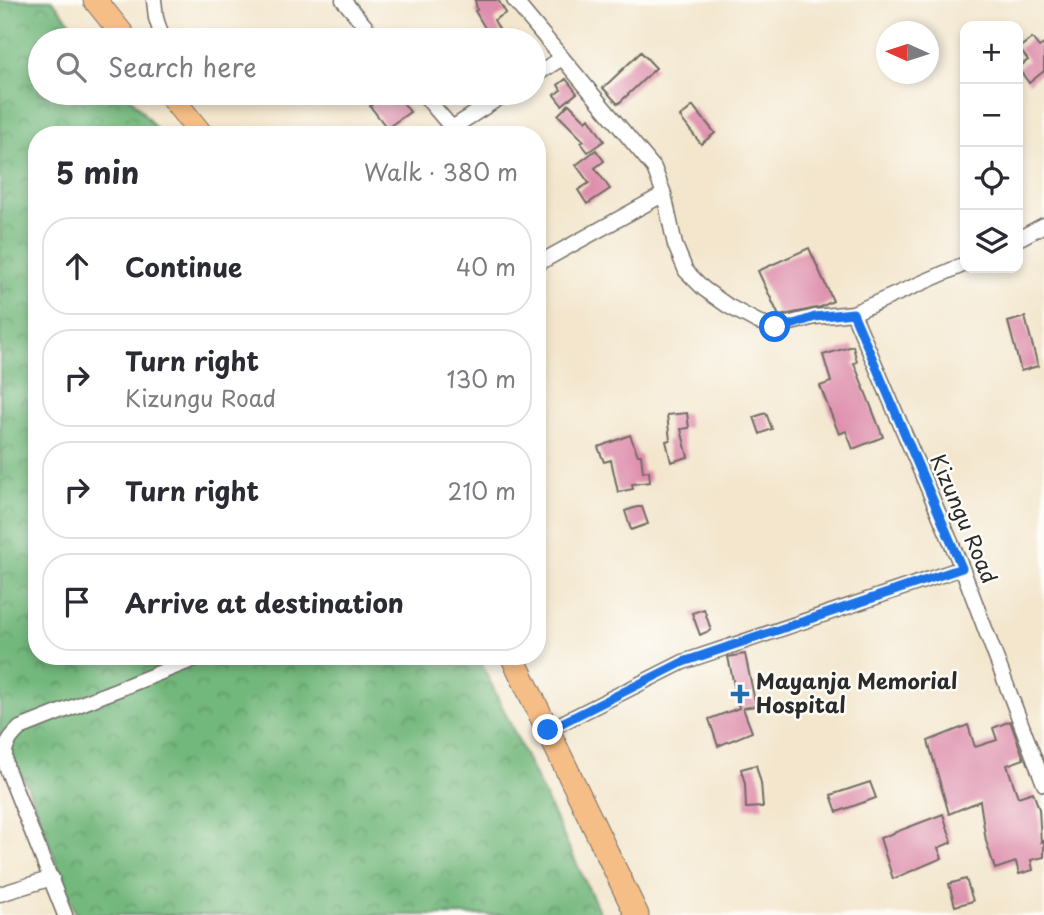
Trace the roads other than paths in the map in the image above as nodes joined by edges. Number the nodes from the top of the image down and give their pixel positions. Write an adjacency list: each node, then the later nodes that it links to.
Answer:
1 (94, 0): 5 (main road)
2 (154, 0): 6 (street)
3 (343, 0): 7 (street)
4 (514, 0): 8 (street)
5 (117, 28)
6 (159, 28)
7 (367, 28)
8 (537, 28)
9 (546, 39): 10 (street)
10 (562, 58): 11 (street); 18 (street)
11 (546, 68)
12 (178, 105): 15 (main road)
13 (430, 105): 16 (street)
14 (488, 105): 17 (street)
15 (195, 126)
16 (443, 126)
17 (454, 126)
18 (664, 194): 21 (street); 23 (street)
19 (1044, 225): 20 (street)
20 (1023, 236)
21 (546, 259)
22 (960, 266): 23 (street)
23 (853, 313): 24 (street, Kizungu Road)
24 (962, 568): 27 (street); 28 (street, Kizungu Road)
25 (179, 665): 29 (street)
26 (516, 665): 27 (main road)
27 (548, 730): 32 (main road)
28 (1044, 784)
29 (52, 878): 30 (street); 31 (street)
30 (0, 894)
31 (65, 915)
32 (637, 915)

